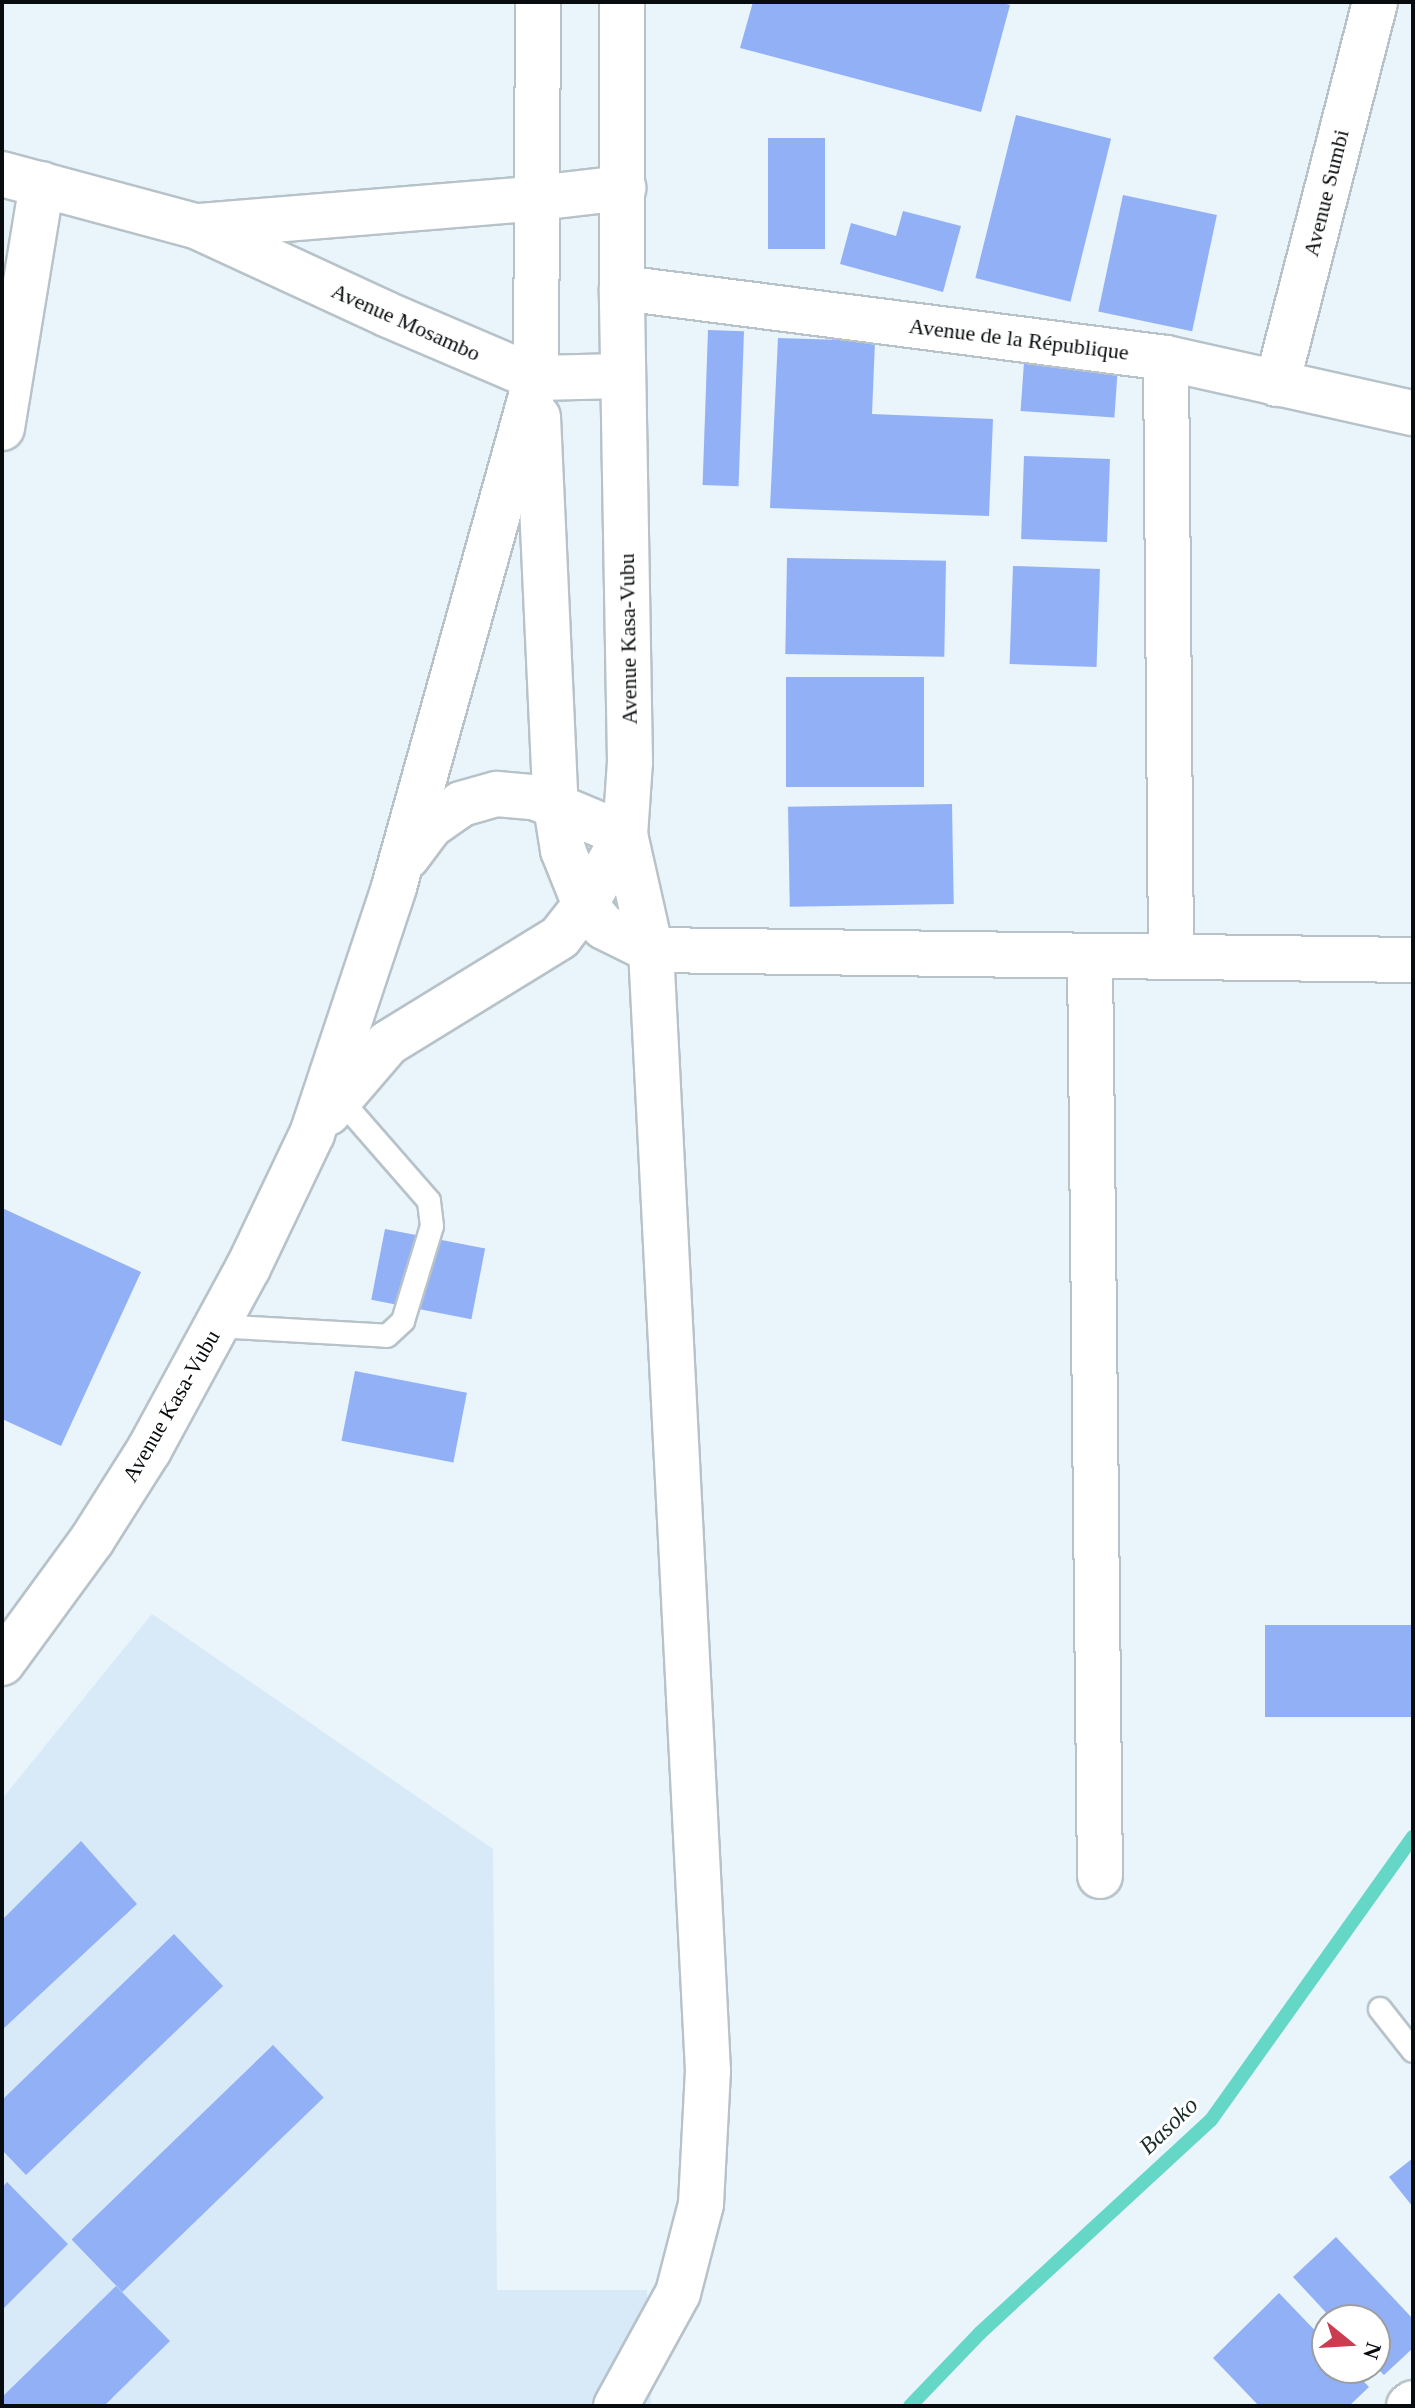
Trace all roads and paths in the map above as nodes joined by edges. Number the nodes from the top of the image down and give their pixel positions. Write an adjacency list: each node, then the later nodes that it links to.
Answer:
1 (538, 2): 6 (street, Avenue Kasa-Vubu)
2 (622, 2): 5 (street, Avenue Kasa-Vubu)
3 (1375, 2): 12 (street, Avenue Sumbi)
4 (22, 179): 7 (street, Avenue Mosambo); 14 (street)
5 (623, 188): 6 (street, Avenue Mosambo); 8 (street, Avenue Kasa-Vubu)
6 (537, 198): 7 (street, Avenue Mosambo); 11 (street, Avenue Kasa-Vubu)
7 (198, 227): 11 (street, Avenue Mosambo)
8 (622, 288): 9 (street, Avenue de la République); 10 (street, Avenue Kasa-Vubu)
9 (1166, 358): 12 (street, Avenue de la République); 21 (street)
10 (623, 376): 11 (street, Avenue Mosambo); 16 (street, Avenue Kasa-Vubu)
11 (536, 378): 15 (street); 17 (street, Avenue Kasa-Vubu)
12 (1277, 384): 13 (street, Avenue de la République)
13 (1413, 413)
14 (2, 428)
15 (556, 806): 16 (street); 17 (street); 18 (street)
16 (625, 835): 18 (street, Avenue Kasa-Vubu); 19 (street)
17 (394, 887): 24 (street, Avenue Kasa-Vubu)
18 (585, 905): 19 (street); 23 (street, Avenue Kasa-Vubu)
19 (651, 950): 20 (street); 30 (street)
20 (1090, 956): 21 (street); 27 (street)
21 (1171, 957): 22 (street)
22 (1413, 960)
23 (339, 1098): 24 (street, Avenue Kasa-Vubu); 25 (lane)
24 (312, 1134): 25 (street, Avenue Kasa-Vubu)
25 (216, 1326): 26 (street, Avenue Kasa-Vubu)
26 (2, 1663)
27 (1100, 1876)
28 (1380, 2009): 29 (lane)
29 (1413, 2051)
30 (616, 2406)

